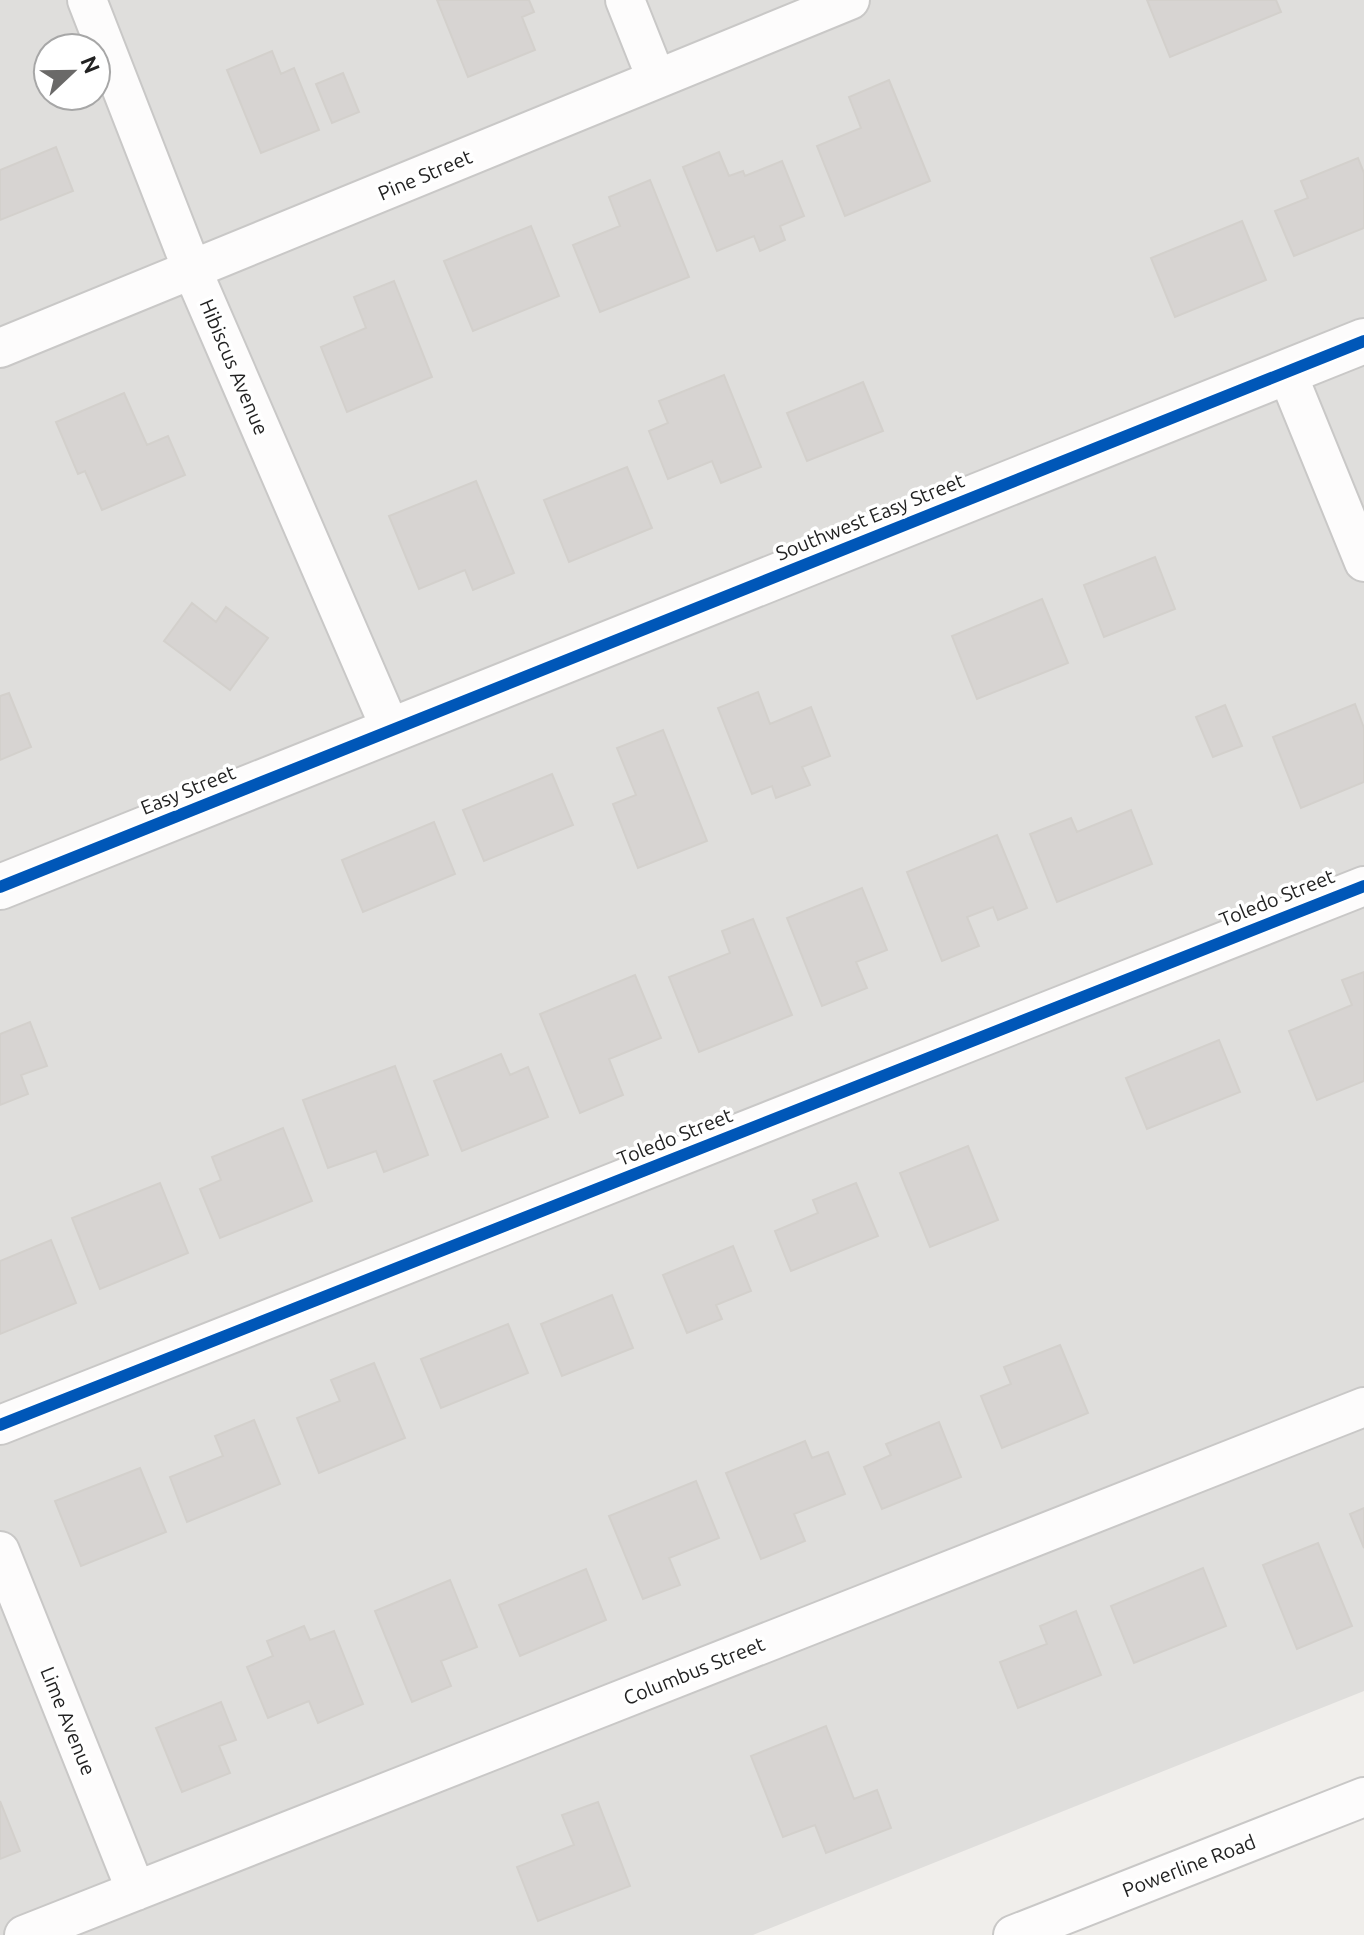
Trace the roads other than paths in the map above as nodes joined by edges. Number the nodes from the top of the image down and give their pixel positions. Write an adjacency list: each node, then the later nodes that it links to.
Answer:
1 (87, 0): 5 (street, Hibiscus Avenue)
2 (625, 0): 4 (street)
3 (850, 0): 4 (street, Pine Street)
4 (656, 78): 5 (street, Pine Street)
5 (193, 272): 7 (street, Pine Street); 10 (street, Hibiscus Avenue)
6 (1364, 341): 8 (street, Southwest Easy Street)
7 (0, 348)
8 (1287, 373): 9 (street); 10 (street, Southwest Easy Street)
9 (1364, 562)
10 (391, 730): 12 (street, Easy Street)
11 (1364, 886): 14 (street, Toledo Street)
12 (0, 887)
13 (1364, 1407): 17 (street, Columbus Street)
14 (0, 1425)
15 (0, 1551): 17 (street, Lime Avenue)
16 (1364, 1797): 19 (street, Powerline Road)
17 (136, 1891): 18 (street, Columbus Street)
18 (24, 1935)
19 (1013, 1935)

